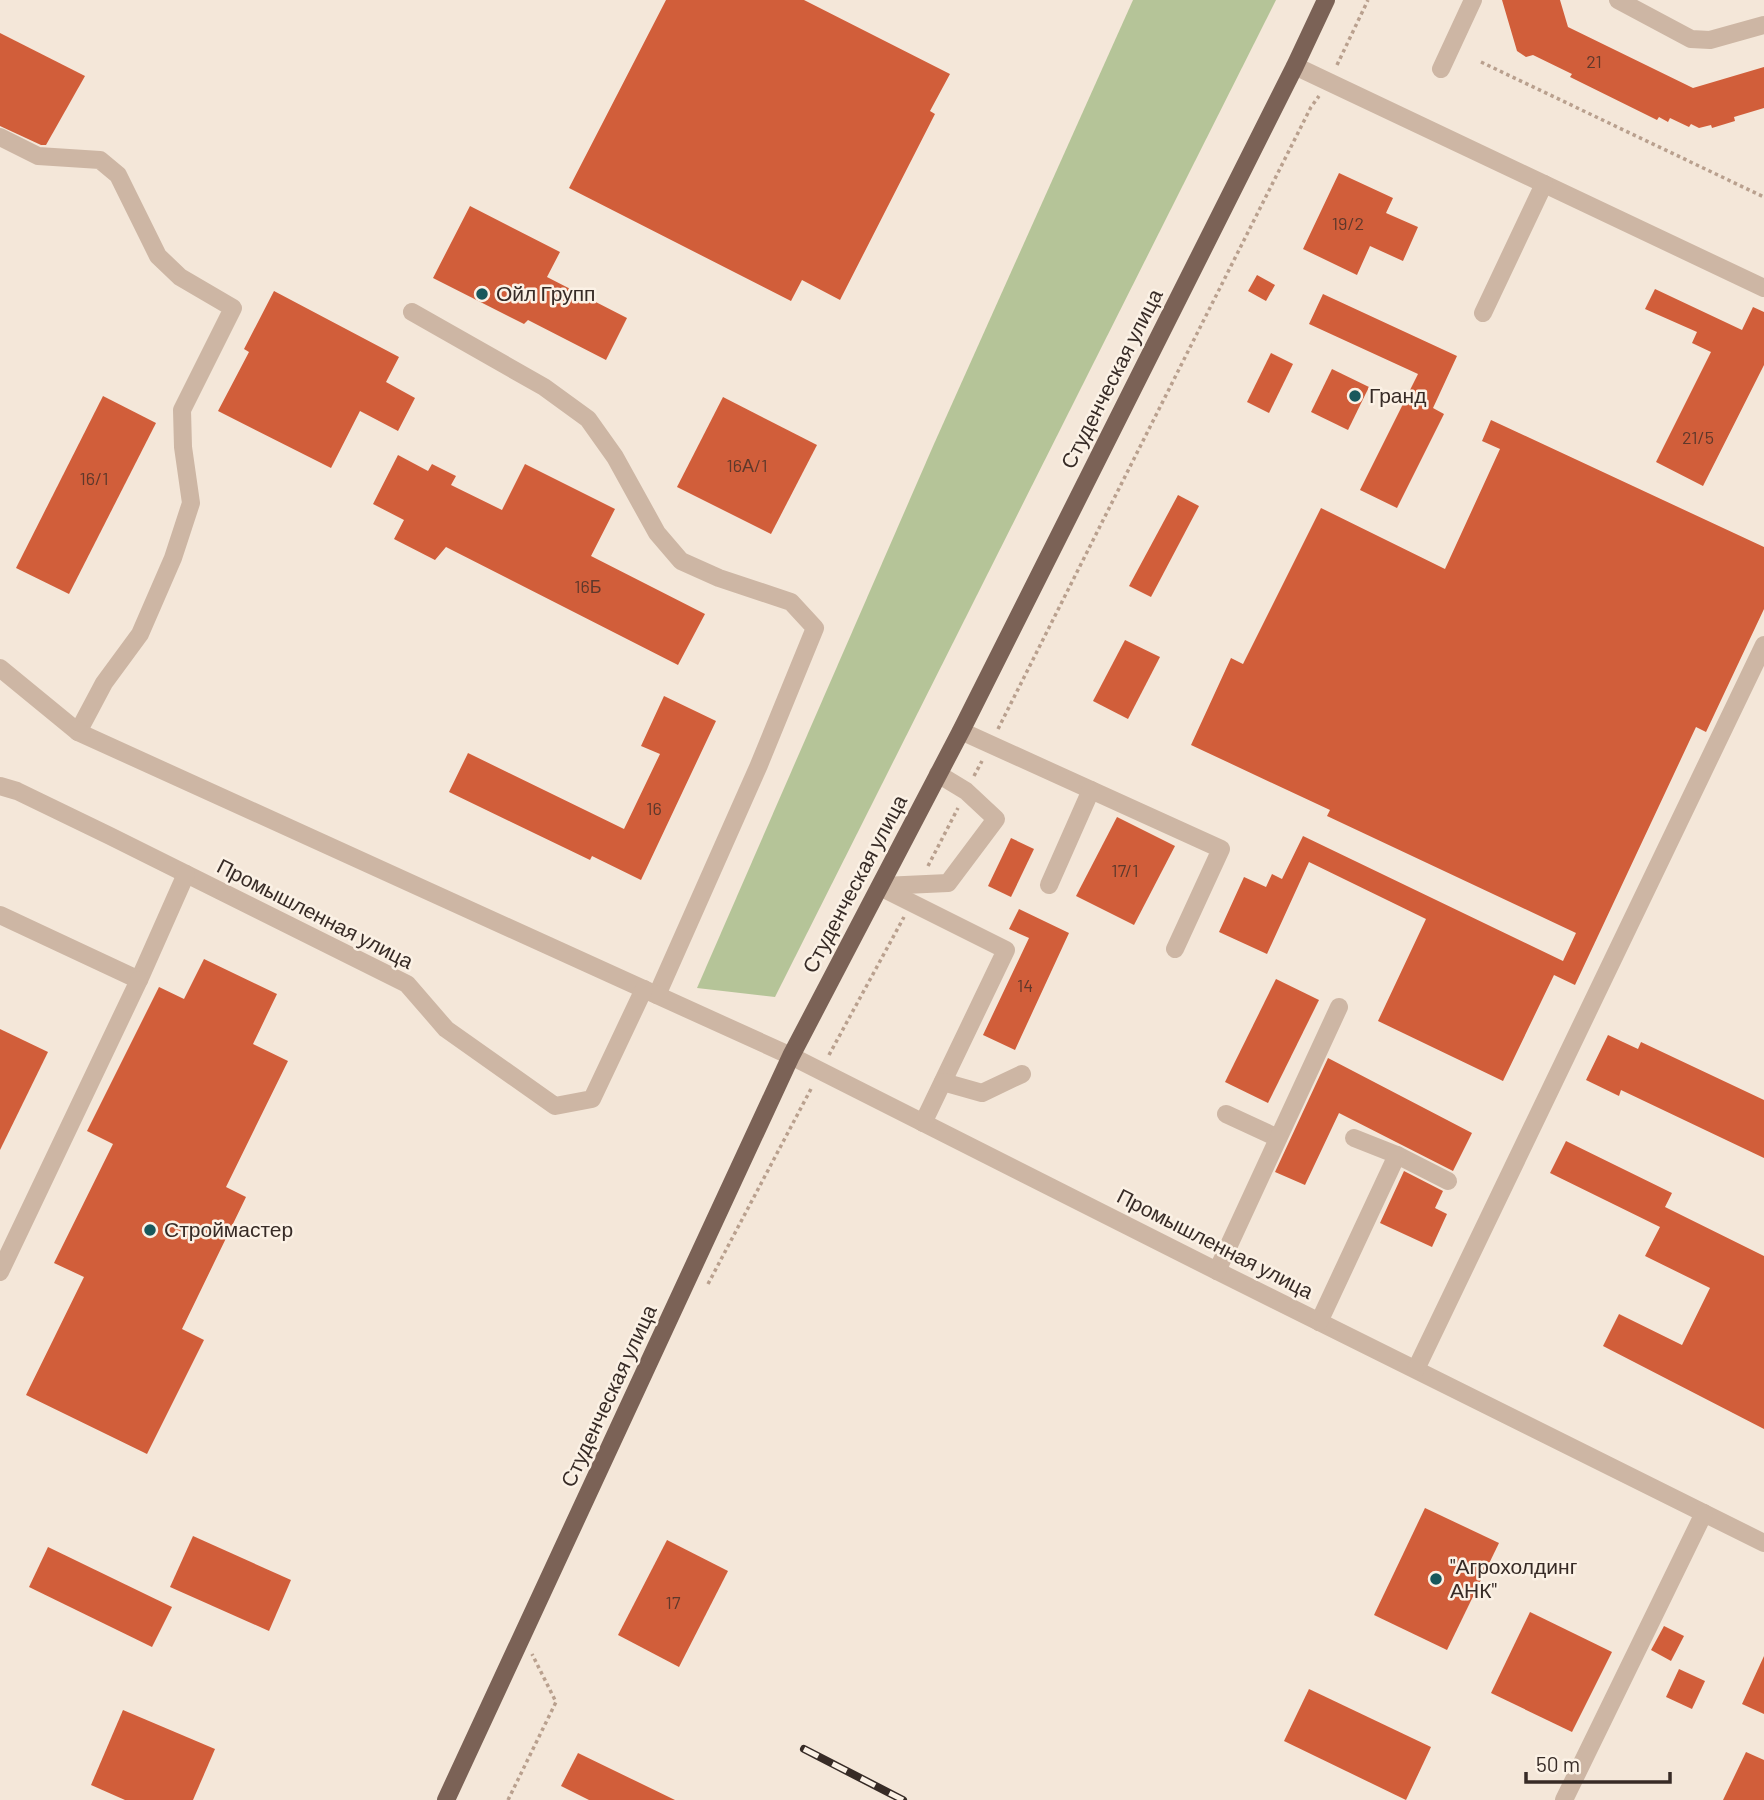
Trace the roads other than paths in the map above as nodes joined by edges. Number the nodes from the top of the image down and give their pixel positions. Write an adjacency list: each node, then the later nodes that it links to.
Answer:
1 (1326, 0): 5 (main road, Студенческая улица)
2 (1473, 0): 6 (street)
3 (1618, 0): 4 (street)
4 (1764, 25)
5 (1295, 65): 8 (street); 14 (main road, Студенческая улица)
6 (1441, 69)
7 (0, 137): 15 (street)
8 (1544, 184): 9 (street); 11 (street)
9 (1764, 288)
10 (412, 312): 25 (street)
11 (1483, 313)
12 (1764, 645): 39 (street)
13 (0, 668): 15 (street, Промышленная улица)
14 (961, 731): 16 (main road, Студенческая улица); 18 (street)
15 (78, 732): 25 (street, Промышленная улица)
16 (938, 774): 21 (main road, Студенческая улица); 21 (street)
17 (0, 786): 19 (street, Промышленная улица)
18 (1091, 790): 20 (street); 23 (street)
19 (186, 874): 24 (street); 25 (street, Промышленная улица)
20 (1049, 885)
21 (880, 887): 27 (main road, Студенческая улица); 29 (street)
22 (0, 915): 24 (street)
23 (1175, 949)
24 (139, 980): 37 (street)
25 (651, 992): 27 (street, Промышленная улица)
26 (1339, 1007): 32 (street)
27 (791, 1056): 31 (street, Промышленная улица); 42 (main road, Студенческая улица)
28 (1021, 1074): 29 (street)
29 (943, 1082): 31 (street)
30 (1226, 1114): 32 (street)
31 (923, 1123): 36 (street, Промышленная улица)
32 (1278, 1138): 36 (street)
33 (1354, 1138): 34 (street)
34 (1397, 1156): 35 (street); 38 (street)
35 (1448, 1181)
36 (1217, 1271): 38 (street, Промышленная улица)
37 (0, 1272)
38 (1319, 1322): 39 (street, Промышленная улица)
39 (1416, 1369): 40 (street, Промышленная улица)
40 (1704, 1513): 41 (street, Промышленная улица); 43 (street)
41 (1764, 1543)
42 (446, 1800)
43 (1564, 1800)

